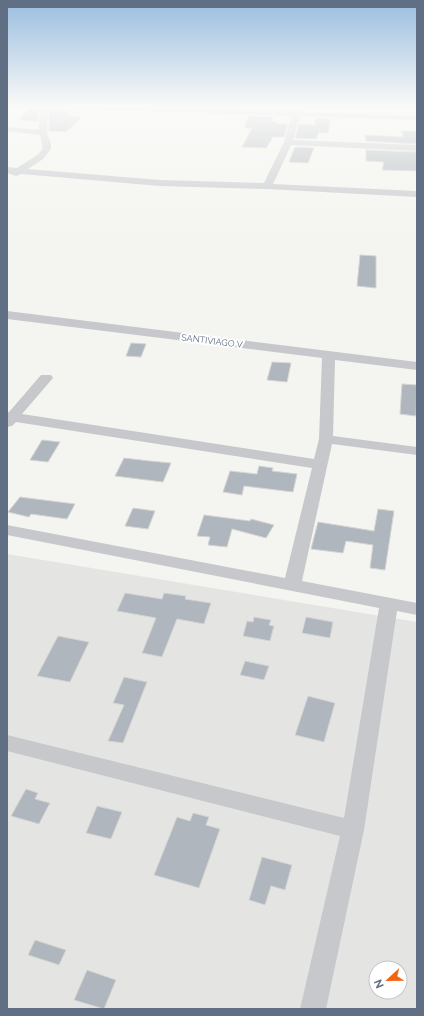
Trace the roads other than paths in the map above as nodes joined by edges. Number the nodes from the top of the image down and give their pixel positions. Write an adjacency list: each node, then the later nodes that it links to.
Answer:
1 (43, 153): 4 (street)
2 (283, 153): 6 (street)
3 (7, 170): 4 (street)
4 (18, 171): 5 (street); 6 (street)
5 (7, 180)
6 (267, 186): 7 (street)
7 (417, 194)
8 (7, 315): 9 (street, SANTIVIAGO V)
9 (329, 355): 10 (street, SANTIVIAGO V); 13 (street)
10 (417, 366)
11 (46, 378): 12 (street)
12 (9, 419): 15 (street)
13 (326, 439): 14 (street); 15 (street)
14 (417, 451)
15 (320, 465): 17 (street)
16 (7, 530): 17 (street)
17 (292, 585): 18 (street)
18 (389, 603): 19 (street); 21 (street)
19 (417, 609)
20 (7, 743): 21 (street)
21 (353, 830): 22 (street)
22 (313, 1009)

